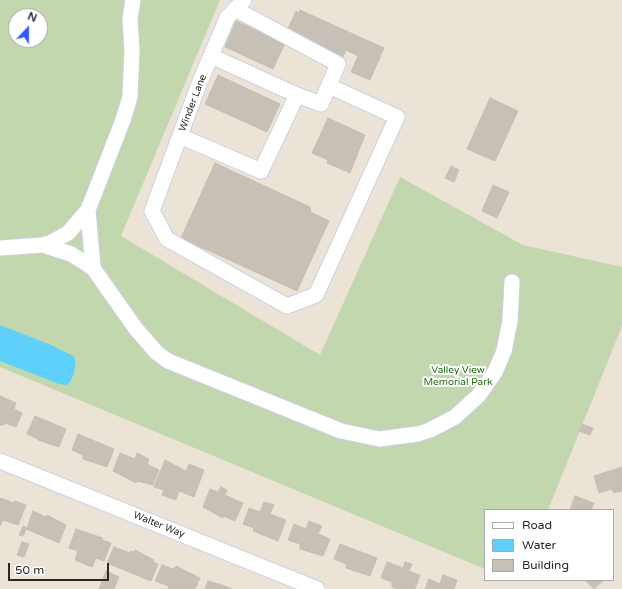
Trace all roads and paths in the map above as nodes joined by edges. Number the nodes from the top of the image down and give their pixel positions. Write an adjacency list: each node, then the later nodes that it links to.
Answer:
1 (132, 0): 7 (street)
2 (239, 5): 3 (street, Winder Lane); 4 (street)
3 (211, 56): 5 (street); 6 (street, Winder Lane)
4 (329, 86): 5 (street); 6 (street, Winder Lane)
5 (297, 95): 6 (street)
6 (180, 136)
7 (88, 210): 8 (street); 10 (street)
8 (42, 245): 9 (street); 10 (street)
9 (0, 248)
10 (93, 268): 11 (street)
11 (512, 282)
12 (0, 461): 13 (street, Walter Way)
13 (317, 589)

